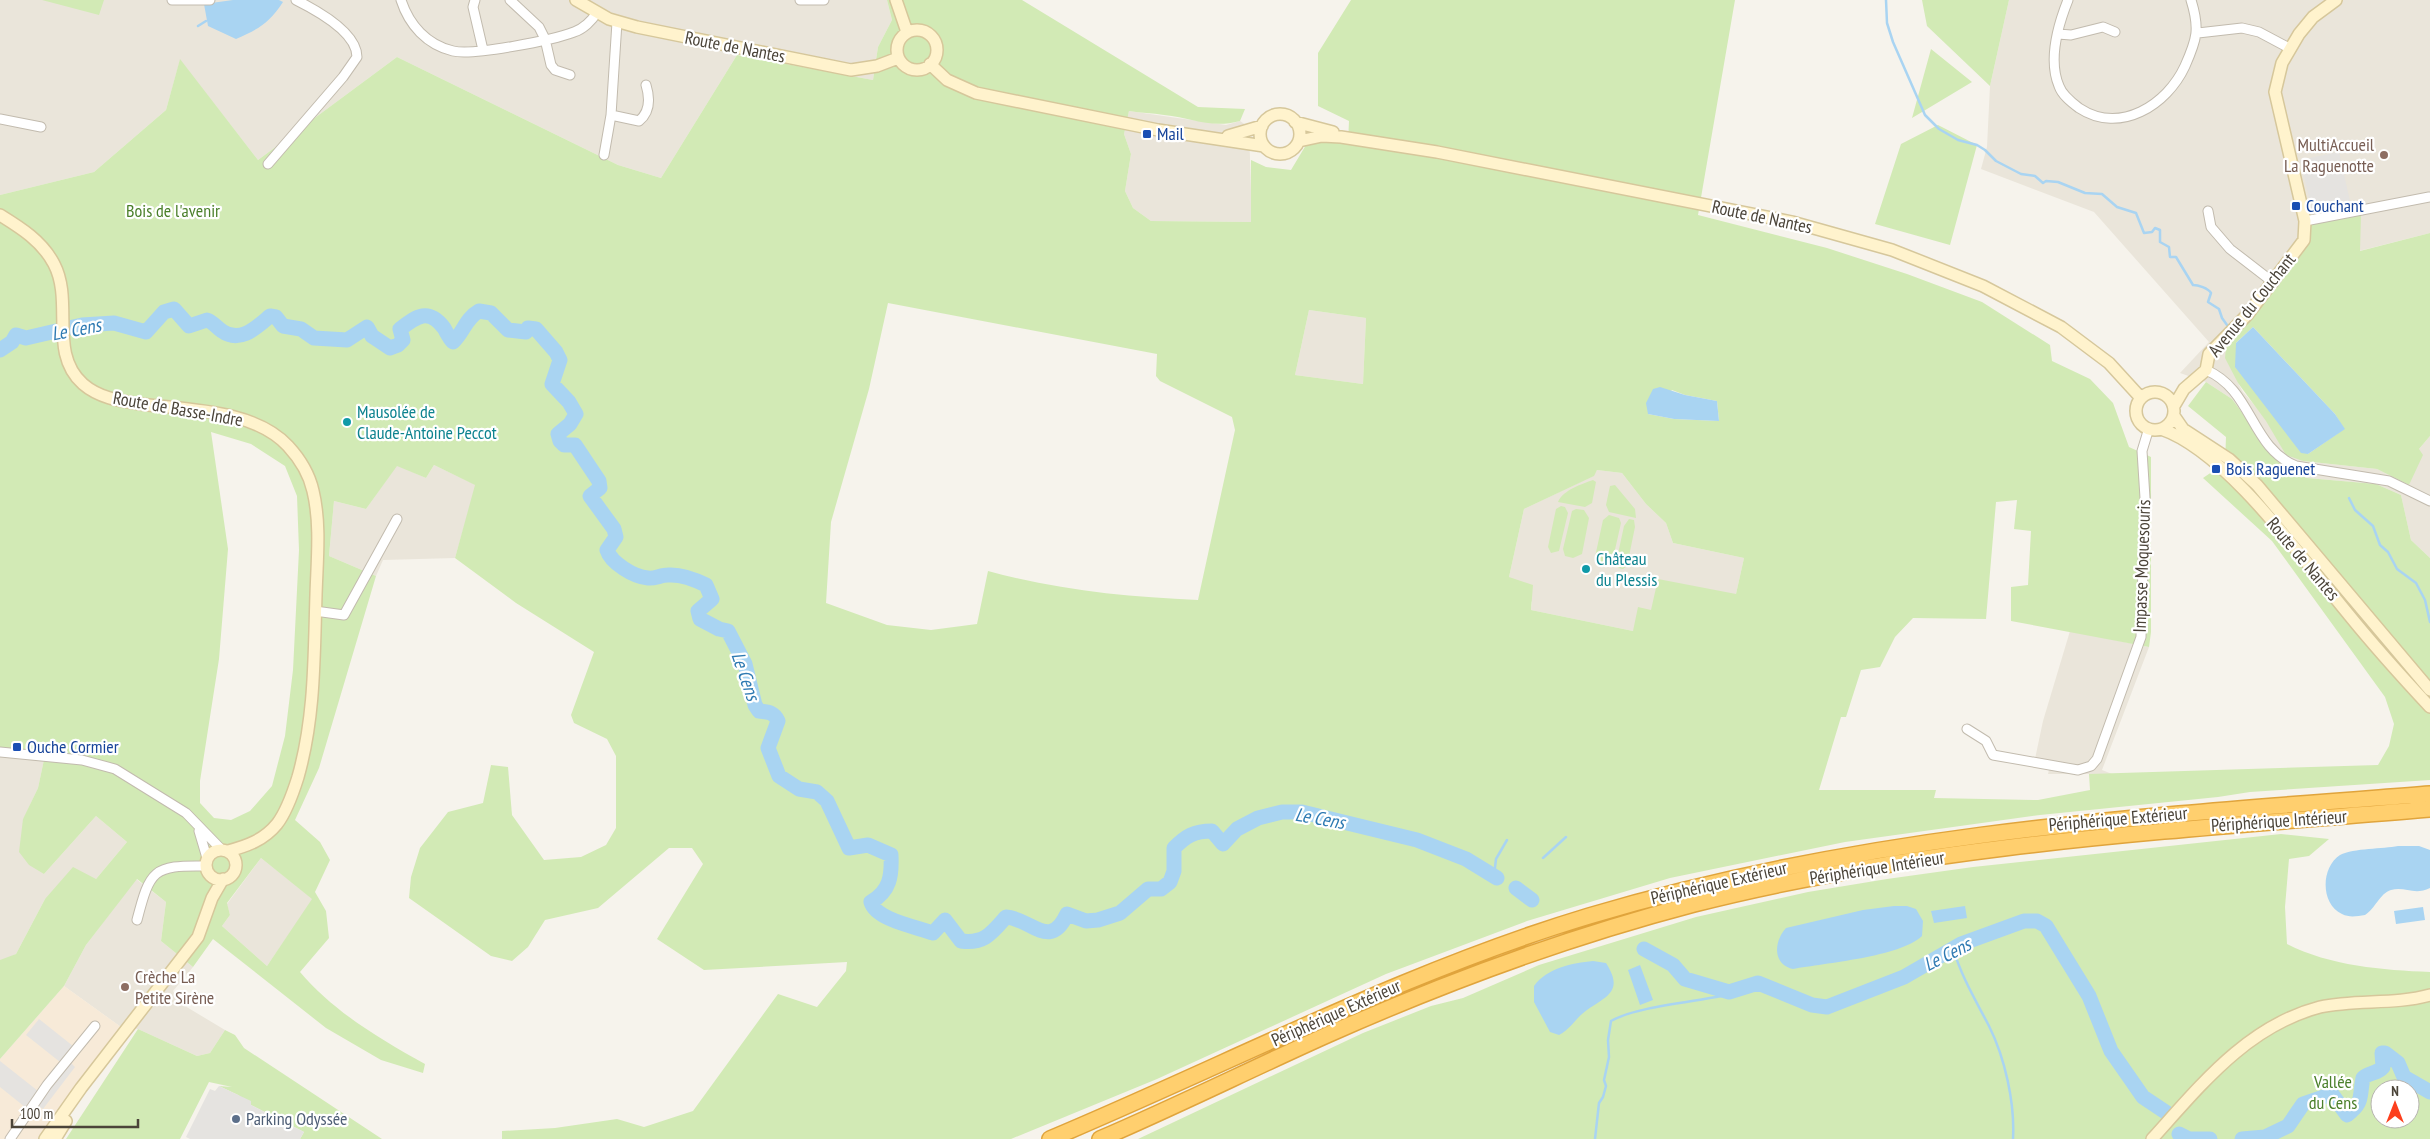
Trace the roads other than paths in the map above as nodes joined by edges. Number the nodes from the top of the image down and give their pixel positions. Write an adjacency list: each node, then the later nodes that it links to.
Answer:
1 (172, 0): 2 (street)
2 (210, 0)
3 (296, 0): 37 (street)
4 (401, 0): 22 (street)
5 (475, 0): 22 (street)
6 (510, 0): 20 (street)
7 (576, 0): 14 (main road, Route de Nantes)
8 (800, 0): 9 (street)
9 (824, 0)
10 (896, 0): 16 (main road)
11 (2068, 0): 19 (street)
12 (2191, 0): 18 (street)
13 (2336, 0): 21 (main road, Avenue du Couchant)
14 (597, 12): 15 (main road, Route de Nantes); 20 (street)
15 (617, 22): 23 (main road, Route de Nantes); 27 (street)
16 (907, 32): 23 (main road); 24 (main road)
17 (2115, 32): 19 (street)
18 (2198, 33): 19 (street); 21 (street)
19 (2058, 34)
20 (545, 40): 22 (street); 25 (street)
21 (2289, 48): 41 (main road, Avenue du Couchant)
22 (483, 50)
23 (898, 58): 24 (main road)
24 (930, 64): 33 (main road)
25 (570, 74)
26 (646, 85): 27 (street)
27 (611, 116): 36 (street)
28 (0, 119): 31 (street)
29 (1295, 122): 30 (main road); 32 (main road, Route de Nantes); 34 (main road)
30 (1262, 126): 33 (main road); 35 (main road)
31 (41, 127)
32 (1341, 136): 34 (main road, Route de Nantes); 46 (main road, Route de Nantes)
33 (1210, 139): 35 (main road)
34 (1299, 141): 35 (main road)
35 (1264, 146)
36 (604, 155)
37 (268, 164)
38 (2429, 197): 41 (street)
39 (2208, 210): 42 (street)
40 (0, 215): 52 (main road, Route de Basse-Indre)
41 (2305, 220): 42 (main road, Avenue du Couchant)
42 (2274, 283): 43 (main road, Avenue du Couchant)
43 (2206, 370): 44 (main road, Avenue du Couchant); 50 (street)
44 (2184, 389): 45 (main road, Avenue du Couchant); 47 (main road, Avenue du Couchant)
45 (2165, 394): 46 (main road); 47 (main road)
46 (2141, 398): 48 (main road)
47 (2174, 411): 49 (main road); 53 (main road, Route de Nantes)
48 (2149, 428): 49 (main road); 55 (street, Impasse Moquesouris)
49 (2161, 429): 54 (main road, Route de Nantes)
50 (2430, 501)
51 (397, 519): 52 (street)
52 (315, 611): 60 (main road, Route de Basse-Indre)
53 (2430, 690)
54 (2430, 707)
55 (1967, 730)
56 (0, 752): 59 (street)
57 (2430, 794): 73 (highway, Périphérique Extérieur)
58 (2430, 809): 74 (highway, Périphérique Intérieur)
59 (194, 822): 61 (street); 62 (street)
60 (255, 842): 61 (main road, Route de Basse-Indre); 63 (main road, Route de Basse-Indre)
61 (225, 850): 62 (main road); 63 (main road)
62 (207, 866): 64 (main road); 65 (main road); 66 (street)
63 (236, 866): 64 (main road)
64 (223, 880): 65 (main road)
65 (212, 898): 69 (main road)
66 (136, 920)
67 (2430, 995): 75 (main road)
68 (95, 1026): 70 (street)
69 (100, 1066): 71 (main road); 72 (main road)
70 (10, 1139)
71 (46, 1139)
72 (55, 1139)
73 (1050, 1139)
74 (1100, 1139)
75 (2152, 1139)

